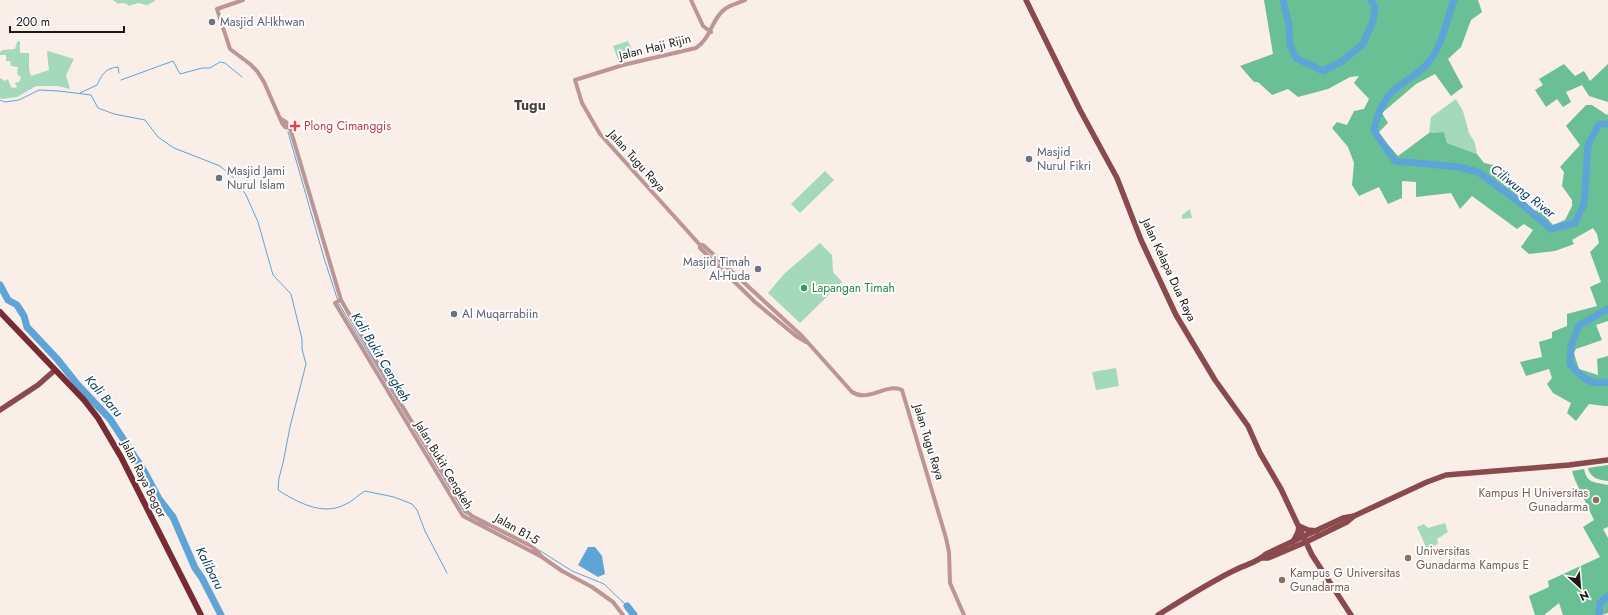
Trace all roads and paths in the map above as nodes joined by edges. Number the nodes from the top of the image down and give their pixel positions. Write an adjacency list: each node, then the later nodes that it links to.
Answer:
1 (243, 0): 21 (street, Jalan Bukit Cengkeh)
2 (691, 0): 5 (street)
3 (745, 0): 5 (street, Jalan Haji Rijin)
4 (1026, 0): 14 (main road, Jalan Kelapa Dua Raya)
5 (710, 32): 6 (street, Jalan Haji Rijin)
6 (575, 80): 22 (street, Jalan Tugu Raya)
7 (0, 312): 9 (highway, Jalan Raya Bogor)
8 (0, 318): 9 (highway, Jalan Raya Bogor)
9 (38, 356): 10 (highway, Jalan Raya Bogor)
10 (53, 371): 11 (main road); 19 (highway, Jalan Raya Bogor); 20 (highway, Jalan Raya Bogor)
11 (0, 410)
12 (1608, 460): 13 (main road)
13 (1354, 516): 15 (main road); 16 (main road)
14 (1299, 526): 15 (main road); 16 (main road, Jalan Kelapa Dua Raya); 17 (main road)
15 (1317, 530): 16 (main road)
16 (1305, 540): 17 (main road); 18 (main road); 24 (main road, Jalan Kelapa Dua Raya)
17 (1293, 542): 18 (main road)
18 (1262, 558): 23 (main road)
19 (197, 615)
20 (201, 615)
21 (623, 615)
22 (964, 615)
23 (1158, 615)
24 (1351, 615)

